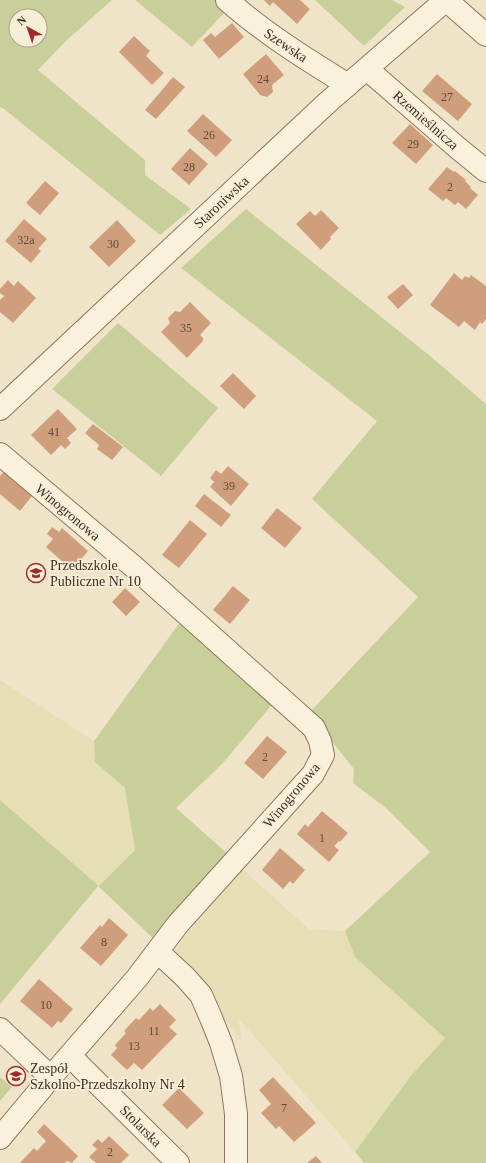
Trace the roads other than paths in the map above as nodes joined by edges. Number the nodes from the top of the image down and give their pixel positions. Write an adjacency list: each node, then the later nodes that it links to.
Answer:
1 (227, 0): 5 (street, Szewska)
2 (446, 0): 3 (street); 4 (street, Staroniwska)
3 (486, 35)
4 (367, 69): 5 (street, Staroniwska); 6 (street, Rzemieślnicza)
5 (348, 85): 7 (street, Staroniwska)
6 (486, 171)
7 (0, 409)
8 (0, 454): 9 (street, Winogronowa)
9 (158, 952): 11 (street, Winogronowa); 15 (street)
10 (0, 1029): 12 (street)
11 (70, 1056): 12 (street, Winogronowa); 14 (street, Stolarska)
12 (51, 1076): 13 (street, Winogronowa)
13 (0, 1138)
14 (178, 1163)
15 (236, 1163)

